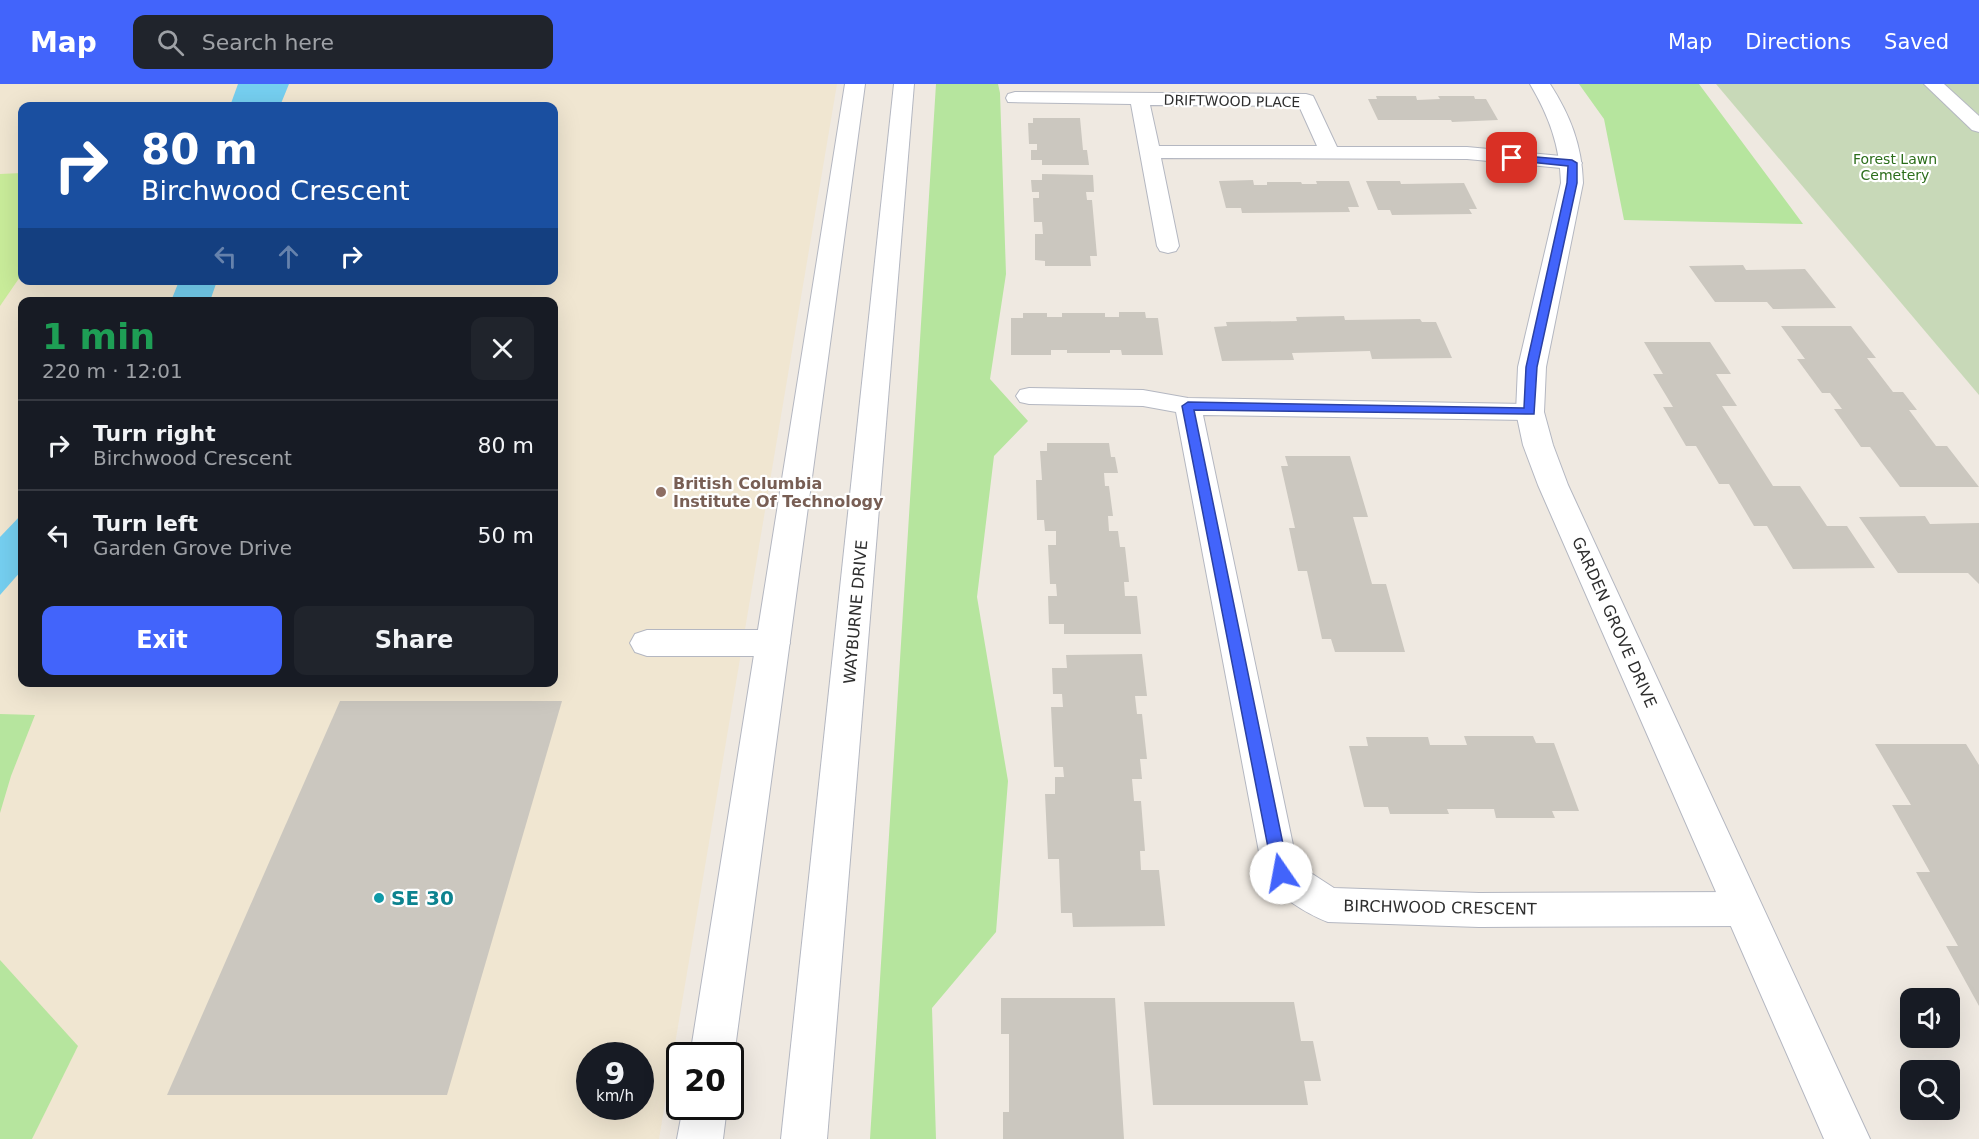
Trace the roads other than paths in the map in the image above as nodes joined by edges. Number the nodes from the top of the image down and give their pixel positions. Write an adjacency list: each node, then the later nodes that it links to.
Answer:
1 (855, 84): 16 (street)
2 (904, 84): 21 (street, WAYBURNE DRIVE)
3 (1540, 84): 10 (street, GARDEN GROVE DRIVE)
4 (1933, 84): 7 (lane)
5 (1015, 98): 6 (lane, DRIFTWOOD PLACE)
6 (1140, 100): 8 (lane, DRIFTWOOD PLACE); 9 (lane, DRIFTWOOD PLACE)
7 (1979, 126)
8 (1150, 152): 9 (lane); 11 (lane, DRIFTWOOD PLACE)
9 (1329, 152): 10 (lane)
10 (1572, 163): 14 (street, GARDEN GROVE DRIVE)
11 (1168, 246)
12 (1029, 396): 13 (lane)
13 (1188, 406): 14 (lane); 17 (lane, BIRCHWOOD CRESCENT)
14 (1530, 412): 17 (street, GARDEN GROVE DRIVE)
15 (647, 642): 16 (street)
16 (773, 642): 18 (street)
17 (1744, 909): 22 (street, GARDEN GROVE DRIVE)
18 (714, 1042)
19 (703, 1120): 20 (street)
20 (700, 1139)
21 (804, 1139)
22 (1847, 1139)

